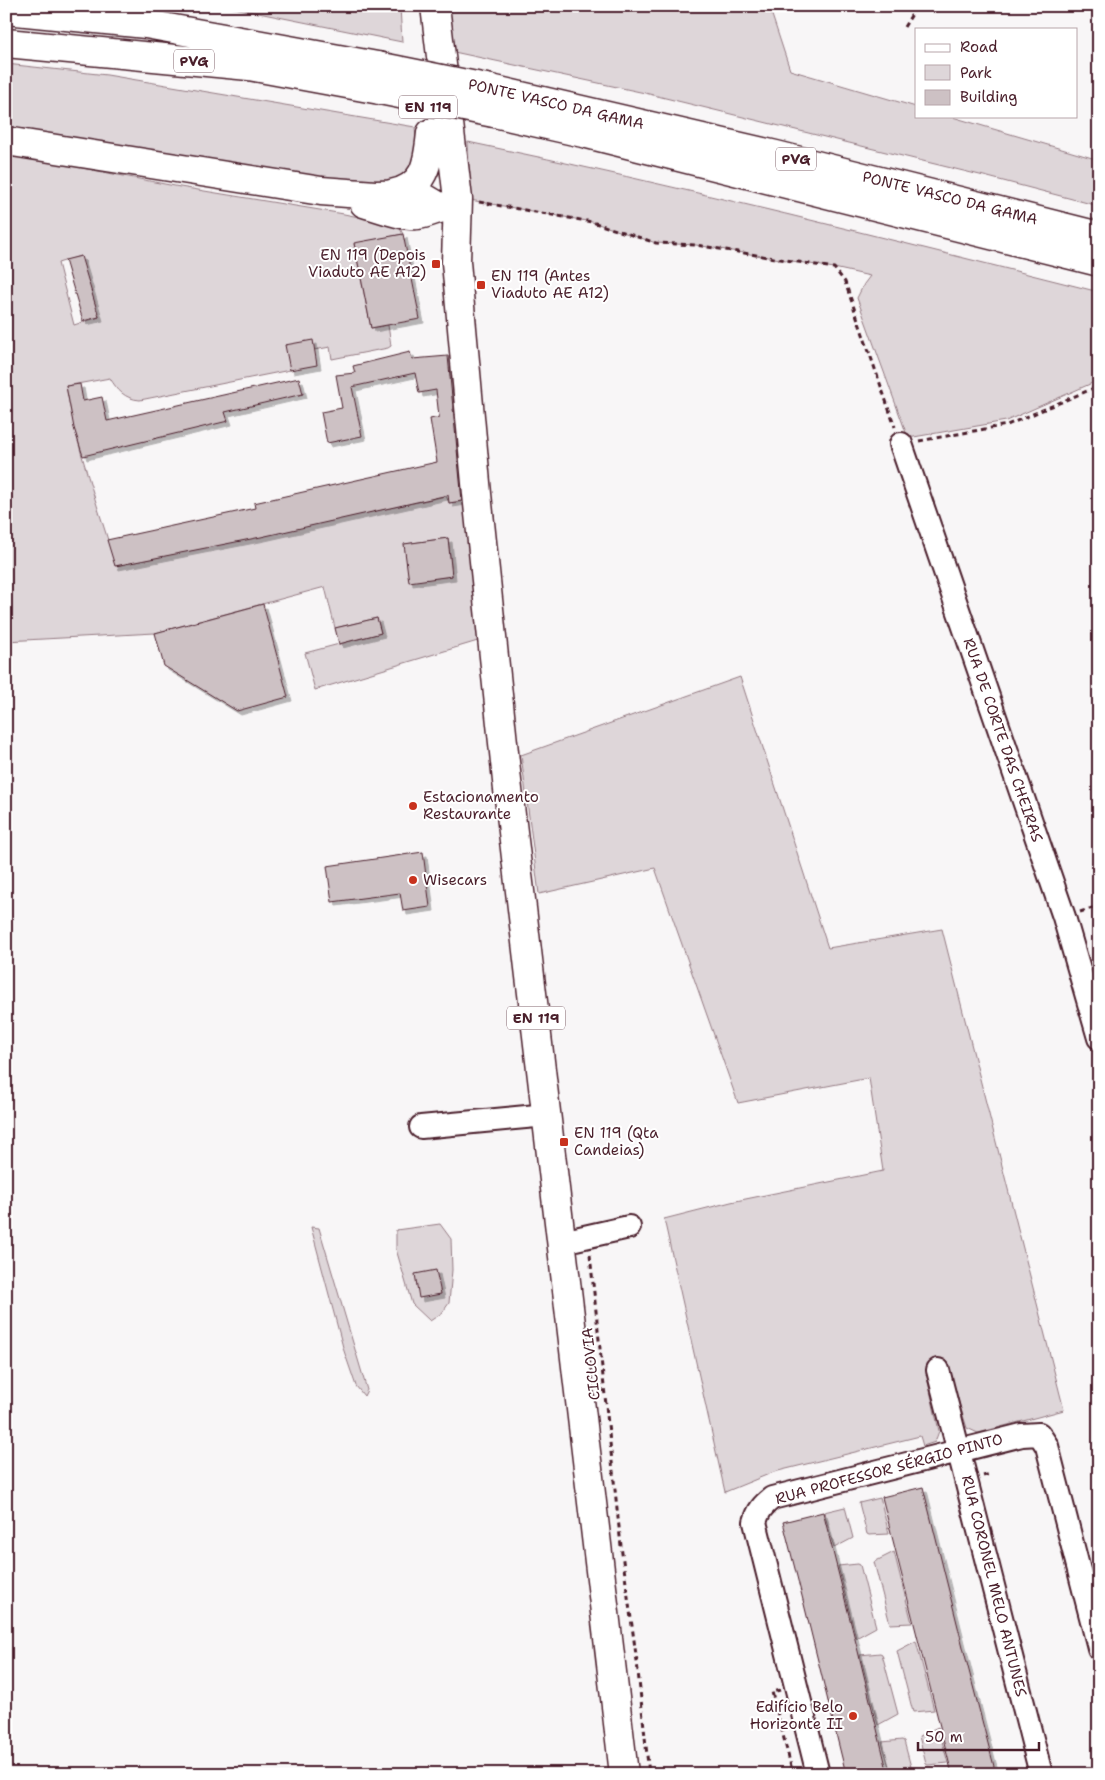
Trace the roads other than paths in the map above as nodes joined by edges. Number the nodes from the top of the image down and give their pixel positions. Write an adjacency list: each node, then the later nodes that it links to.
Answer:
1 (416, 6): 7 (main road, EN 119)
2 (435, 6): 11 (main road, EN 119)
3 (6, 10): 5 (main road, PONTE VASCO DA GAMA / PVG)
4 (6, 43): 5 (main road, PONTE VASCO DA GAMA / PVG)
5 (378, 78): 6 (main road, PONTE VASCO DA GAMA / PVG, bridge)
6 (492, 101): 12 (main road, PONTE VASCO DA GAMA / PVG); 13 (main road, PONTE VASCO DA GAMA / PVG)
7 (431, 133): 10 (main road); 11 (main road, EN 119)
8 (6, 141): 9 (main road)
9 (321, 191): 10 (main road); 11 (main road)
10 (386, 194): 11 (main road)
11 (452, 204): 16 (main road, EN 119)
12 (1099, 236)
13 (1099, 262)
14 (901, 444): 15 (street, RUA DE CORTE DAS CHEIRAS)
15 (1099, 1038)
16 (547, 1116): 17 (street); 19 (main road, EN 119)
17 (421, 1127)
18 (628, 1227): 19 (street)
19 (562, 1242): 23 (main road, EN 119)
20 (938, 1370): 21 (street, RUA CORONEL MELO ANTUNES)
21 (959, 1451): 22 (street, RUA PROFESSOR SÉRGIO PINTO); 24 (street, RUA PROFESSOR SÉRGIO PINTO); 25 (street, RUA CORONEL MELO ANTUNES)
22 (1099, 1648)
23 (624, 1774)
24 (818, 1774)
25 (1041, 1774)

